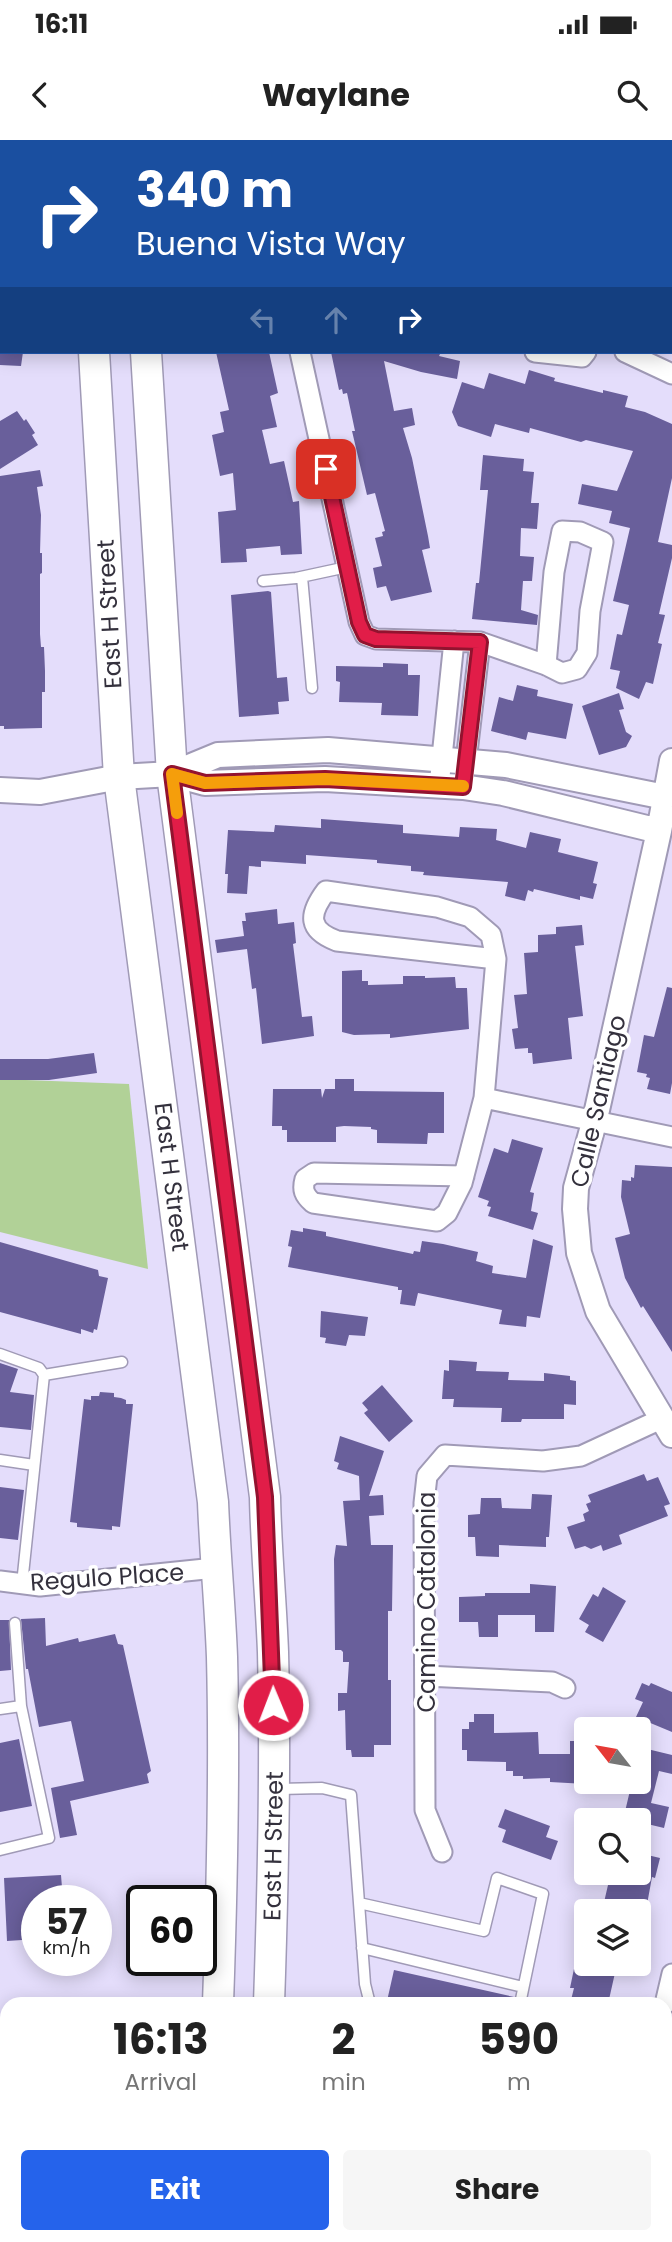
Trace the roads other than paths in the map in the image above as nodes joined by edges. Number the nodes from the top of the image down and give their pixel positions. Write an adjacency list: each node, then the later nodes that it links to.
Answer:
1 (94, 354): 19 (main road, East H Street)
2 (146, 354): 18 (main road, East H Street)
3 (300, 354): 8 (street)
4 (554, 354): 5 (street)
5 (584, 354)
6 (629, 354): 7 (street)
7 (672, 374)
8 (347, 567): 9 (lane); 11 (street)
9 (302, 577): 10 (lane); 14 (lane)
10 (263, 581)
11 (454, 641): 12 (street); 15 (street)
12 (480, 642): 13 (street); 16 (street)
13 (546, 666): 13 (street)
14 (312, 688)
15 (441, 758): 16 (street); 18 (street); 20 (street)
16 (466, 760): 20 (street); 22 (street)
17 (672, 761): 22 (street, Calle Santiago)
18 (172, 774): 19 (street); 20 (street); 43 (main road, East H Street)
19 (119, 777): 21 (street); 35 (main road, East H Street)
20 (451, 786): 23 (street)
21 (0, 790)
22 (665, 797): 23 (street, Calle Santiago)
23 (659, 831): 26 (street, Calle Santiago)
24 (496, 959): 24 (street); 25 (street)
25 (484, 1098): 26 (street); 28 (street)
26 (595, 1119): 27 (street); 32 (street, Calle Santiago)
27 (672, 1137)
28 (464, 1177): 28 (street)
29 (0, 1354): 31 (lane)
30 (122, 1362): 31 (lane)
31 (44, 1375): 34 (lane)
32 (667, 1427): 39 (street, Camino Catalonia)
33 (0, 1460): 34 (lane)
34 (34, 1465): 37 (lane)
35 (215, 1568): 37 (street, Regulo Place); 50 (main road, East H Street)
36 (0, 1581): 37 (street, Regulo Place)
37 (22, 1584)
38 (15, 1623): 41 (lane)
39 (425, 1676): 40 (street); 45 (street, Camino Catalonia)
40 (565, 1688)
41 (21, 1706): 42 (lane); 44 (lane)
42 (0, 1709)
43 (275, 1789): 46 (lane); 51 (main road, East H Street)
44 (0, 1850)
45 (442, 1852)
46 (359, 1903): 47 (lane); 49 (lane)
47 (362, 1948): 49 (lane); 52 (lane)
48 (672, 1974): 54 (street)
49 (523, 1987): 53 (lane)
50 (218, 1997)
51 (269, 1997)
52 (368, 1997)
53 (521, 1997)
54 (667, 1997)

